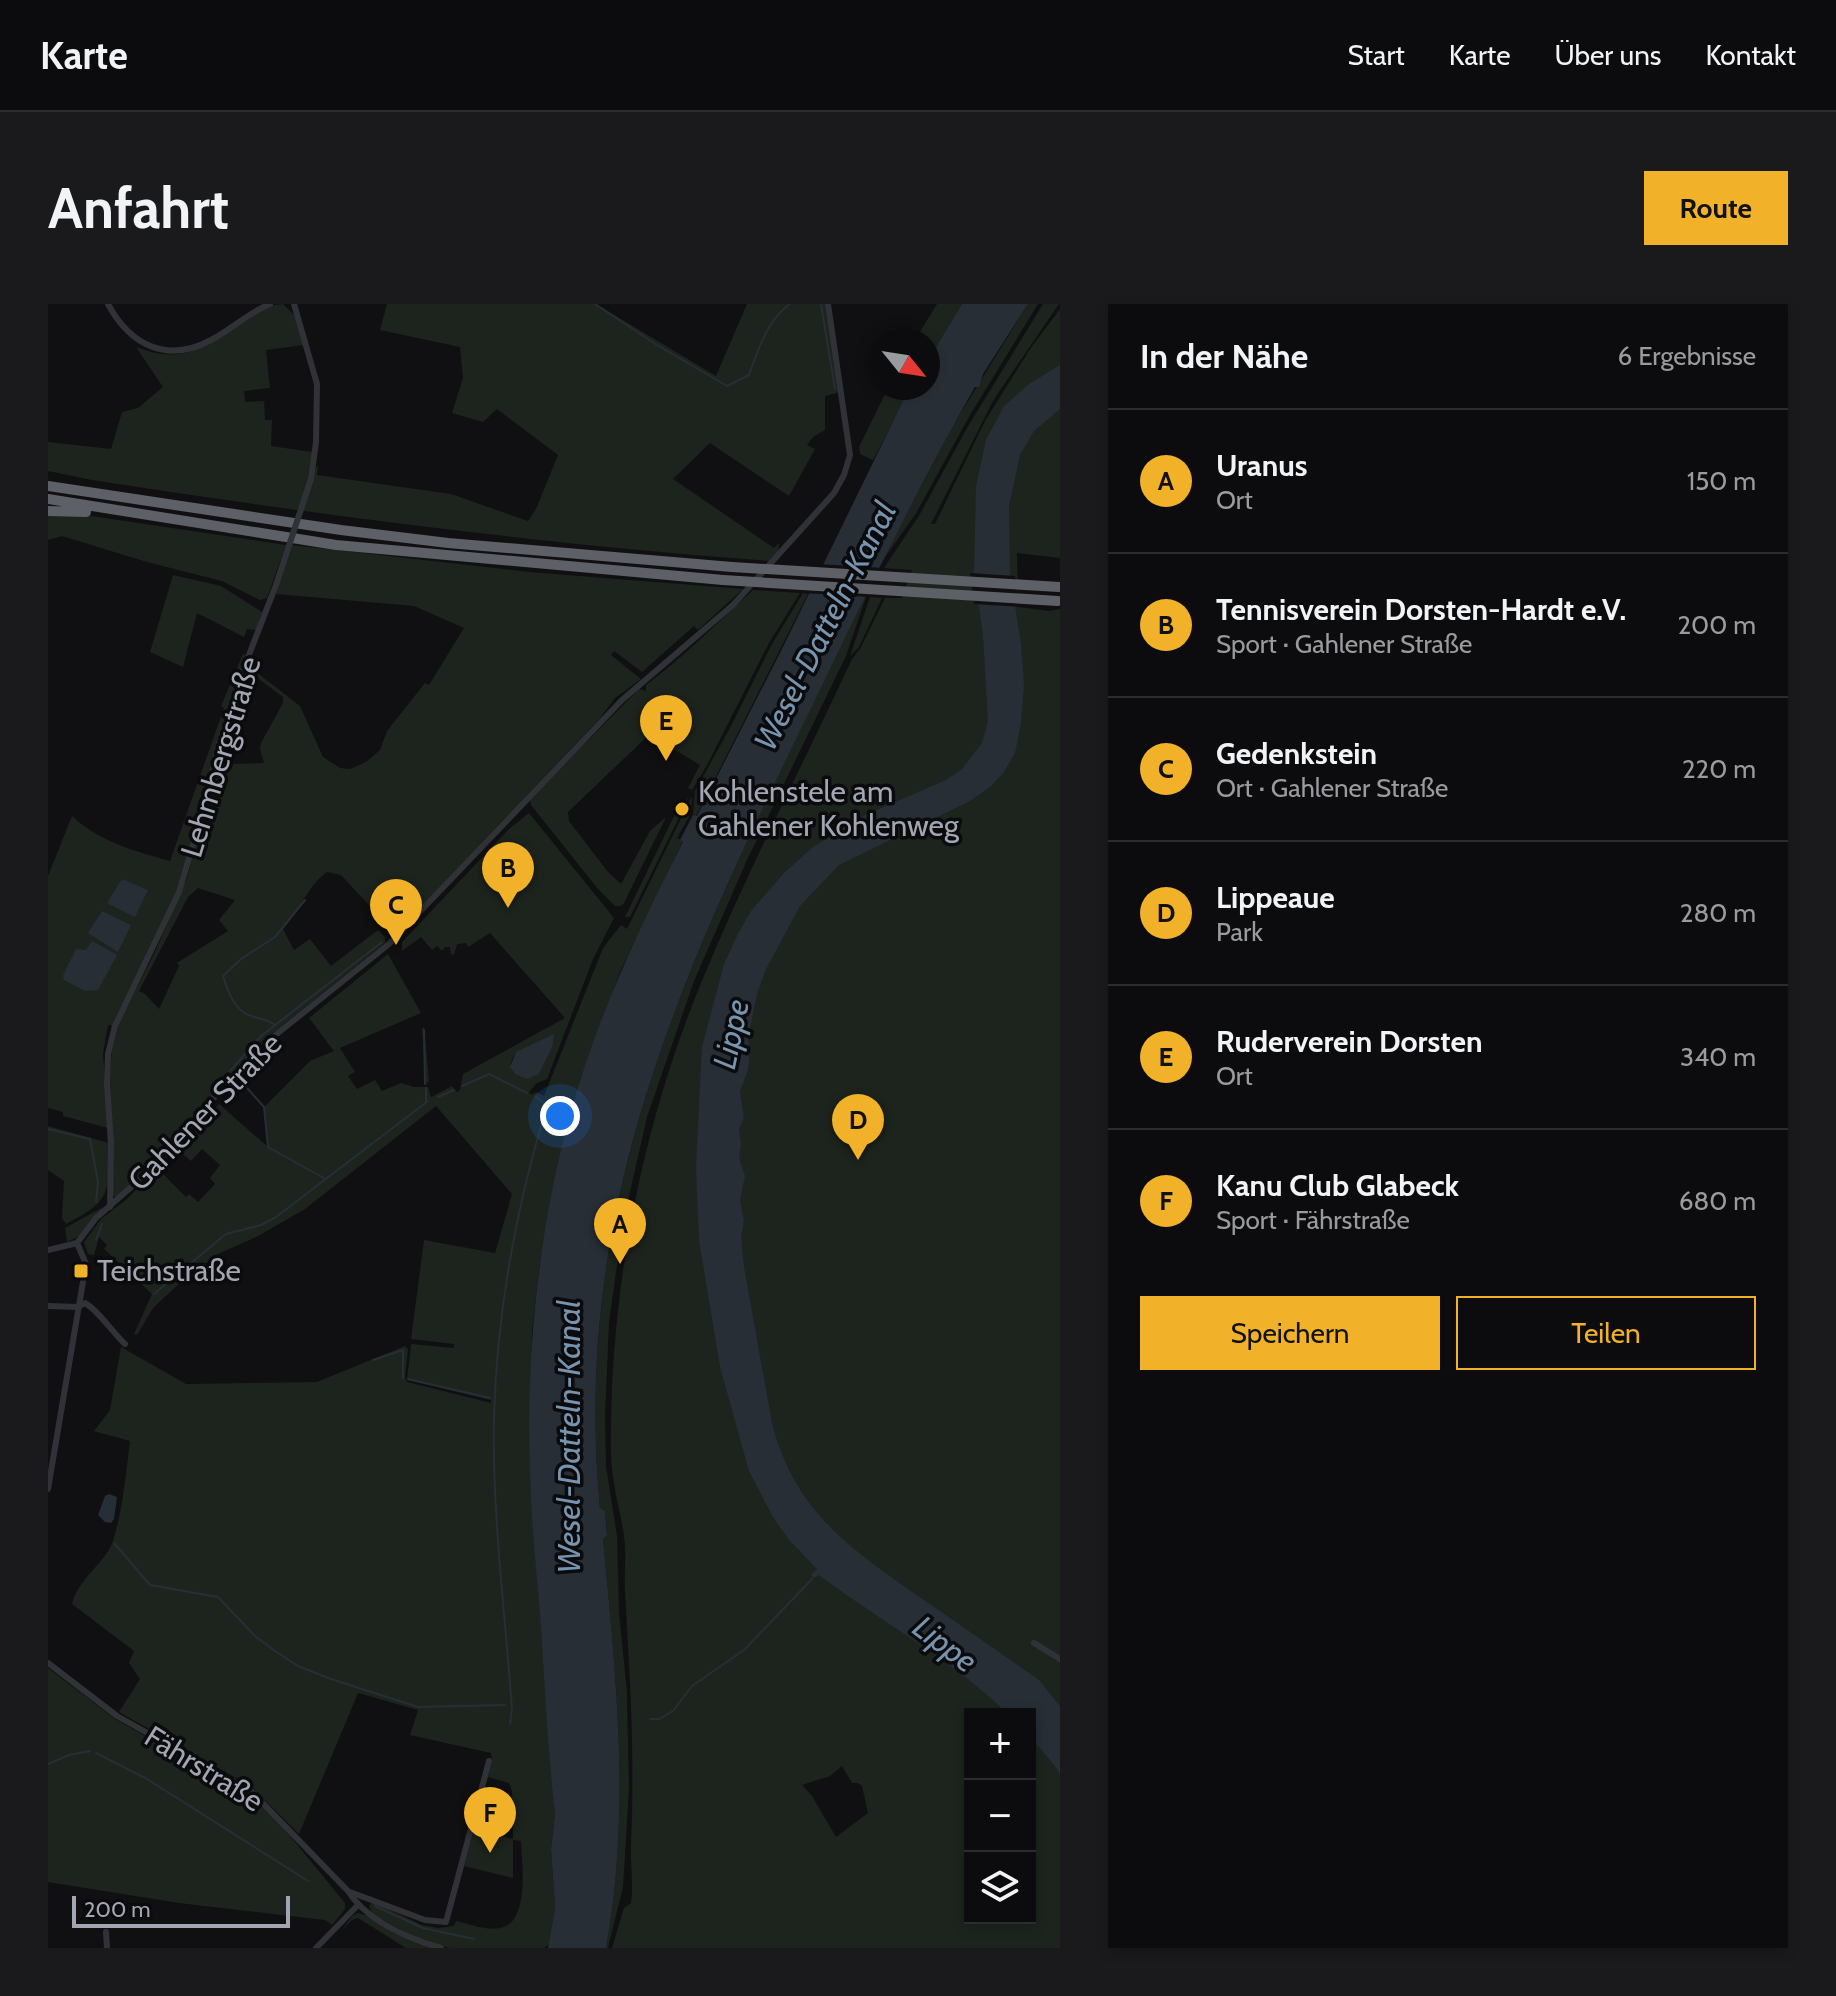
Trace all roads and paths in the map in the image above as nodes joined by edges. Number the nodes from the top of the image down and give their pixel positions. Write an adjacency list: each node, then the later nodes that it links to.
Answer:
1 (108, 304): 2 (street)
2 (270, 304)
3 (294, 304): 11 (street, Lehmbergstraße, bridge)
4 (828, 304): 11 (street, Gahlener Straße)
5 (48, 486): 9 (highway, bridge)
6 (48, 499): 8 (highway)
7 (48, 511): 8 (highway)
8 (180, 522): 10 (highway, bridge)
9 (1060, 587)
10 (1059, 601)
11 (110, 1207): 12 (street, Gahlener Straße)
12 (77, 1243): 13 (street); 15 (street)
13 (48, 1250)
14 (48, 1306): 15 (street)
15 (78, 1307): 16 (street); 17 (street)
16 (125, 1344)
17 (48, 1489)
18 (1034, 1643): 19 (street)
19 (1060, 1659)
20 (48, 1663): 22 (street, Fährstraße)
21 (489, 1761): 22 (street, Fährstraße)
22 (348, 1891): 23 (street, Fährstraße)
23 (357, 1906): 26 (street); 27 (street, Fährstraße)
24 (106, 1932): 25 (street)
25 (107, 1948)
26 (316, 1948)
27 (441, 1948)

